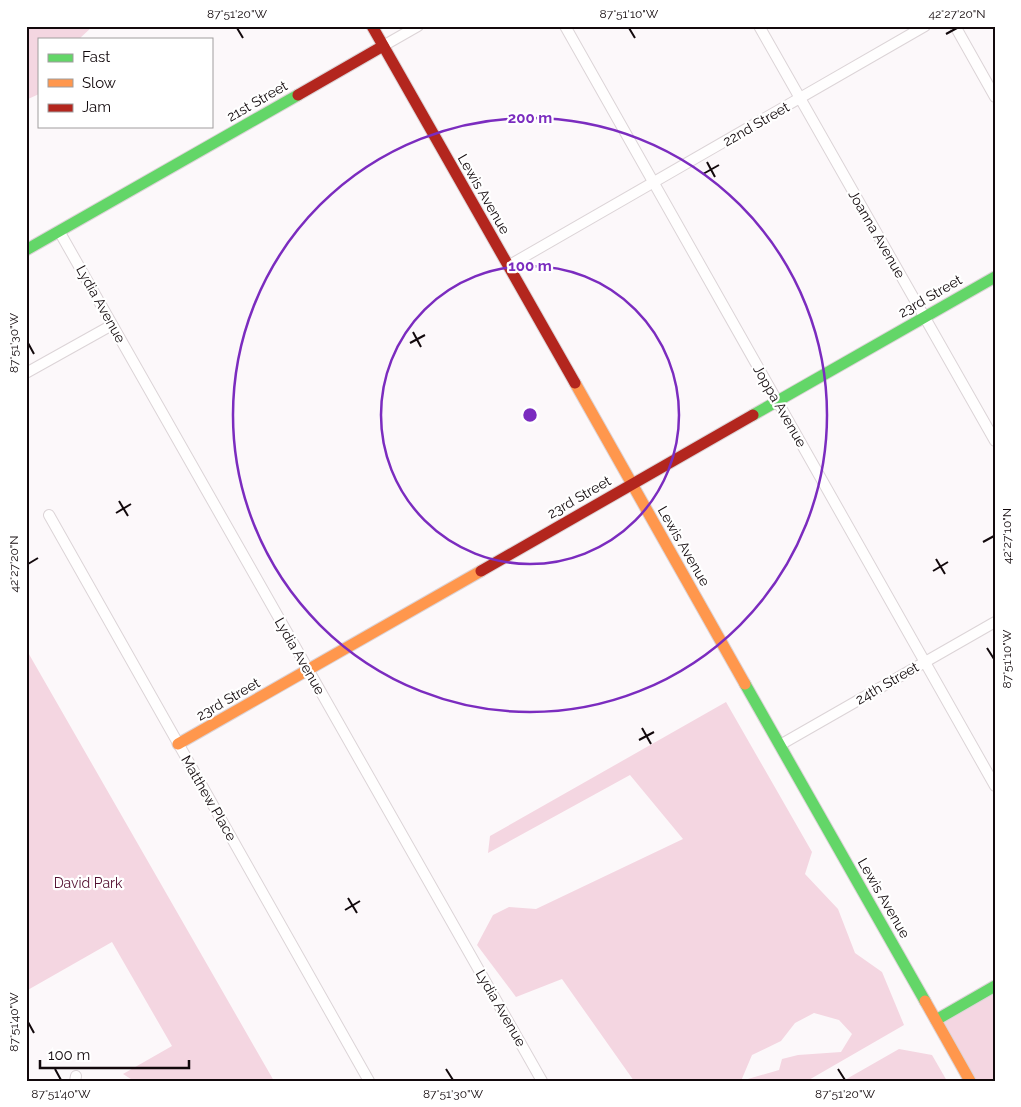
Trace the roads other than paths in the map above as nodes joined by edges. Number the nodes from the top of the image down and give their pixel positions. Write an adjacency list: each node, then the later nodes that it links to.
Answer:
1 (372, 26): 7 (street, Lewis Avenue)
2 (418, 26): 7 (street, 21st Street)
3 (564, 26): 10 (street, Joppa Avenue)
4 (759, 26): 9 (street, Joanna Avenue)
5 (925, 26): 9 (street, 22nd Street)
6 (955, 26): 8 (street)
7 (383, 46): 11 (street, 21st Street); 13 (street, Lewis Avenue)
8 (995, 97)
9 (800, 99): 10 (street, 22nd Street); 15 (street, Joanna Avenue)
10 (654, 184): 13 (street, 22nd Street); 18 (street, Joppa Avenue)
11 (60, 231): 12 (street, 21st Street); 16 (street, Lydia Avenue)
12 (26, 250)
13 (508, 266): 20 (street, Lewis Avenue)
14 (995, 277): 15 (street, 23rd Street)
15 (924, 317): 18 (street, 23rd Street); 19 (street, Joanna Avenue)
16 (112, 325): 17 (street); 24 (street, Lydia Avenue)
17 (26, 373)
18 (777, 401): 20 (street, 23rd Street); 23 (street, Joppa Avenue)
19 (995, 441)
20 (632, 484): 24 (street, 23rd Street); 26 (street, Lewis Avenue)
21 (48, 515): 25 (street, Matthew Place)
22 (995, 622): 23 (street, 24th Street)
23 (925, 662): 26 (street, 24th Street); 27 (street, Joppa Avenue)
24 (308, 670): 25 (street, 23rd Street); 31 (street, Lydia Avenue)
25 (178, 744): 30 (street, Matthew Place)
26 (780, 744): 29 (street, Lewis Avenue)
27 (995, 786)
28 (995, 986): 29 (street)
29 (936, 1020): 32 (street, Lewis Avenue)
30 (368, 1081)
31 (542, 1081)
32 (970, 1081)

